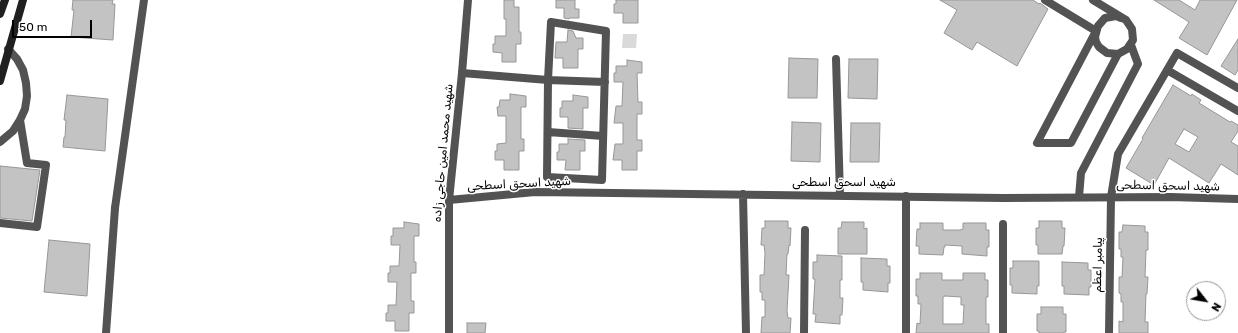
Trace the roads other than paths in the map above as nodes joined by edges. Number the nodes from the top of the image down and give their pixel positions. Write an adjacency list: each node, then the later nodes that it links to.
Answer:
1 (5, 0): 7 (main road)
2 (23, 0): 11 (main road)
3 (144, 0): 35 (street)
4 (468, 0): 15 (street, شهید محمد امین حاجی زاده)
5 (1045, 0): 9 (street)
6 (1093, 0): 8 (street)
7 (0, 14)
8 (1121, 18): 9 (street); 10 (street)
9 (1096, 31): 12 (street); 12 (street)
10 (1131, 45): 12 (street); 28 (street)
11 (8, 49): 17 (main road); 21 (street)
12 (1118, 54)
13 (836, 59): 26 (street)
14 (1167, 70): 19 (street, پیامبر اعظم); 20 (street); 29 (street, پیامبر اعظم)
15 (462, 73): 16 (street); 31 (street, شهید محمد امین حاجی زاده)
16 (548, 80): 18 (street); 18 (street); 22 (street)
17 (0, 81)
18 (605, 82): 23 (street)
19 (1238, 88)
20 (1238, 110)
21 (20, 120): 24 (street); 32 (street)
22 (548, 132): 23 (street); 23 (street)
23 (603, 136)
24 (0, 142)
25 (743, 194): 26 (street, شهید اسحق اسطحی); 31 (street, شهید اسحق اسطحی); 37 (street)
26 (840, 195): 27 (street, شهید اسحق اسطحی)
27 (906, 196): 28 (street, شهید اسحق اسطحی); 39 (street)
28 (1079, 196): 29 (street, شهید اسحق اسطحی)
29 (1111, 197): 30 (street, شهید اسحق اسطحی); 41 (street, پیامبر اعظم)
30 (1238, 199)
31 (449, 200): 36 (street, شهید محمد امین حاجی زاده)
32 (0, 223)
33 (1003, 224): 40 (street)
34 (805, 230): 38 (street)
35 (106, 333)
36 (448, 333)
37 (746, 333)
38 (804, 333)
39 (906, 333)
40 (1003, 333)
41 (1109, 333)

